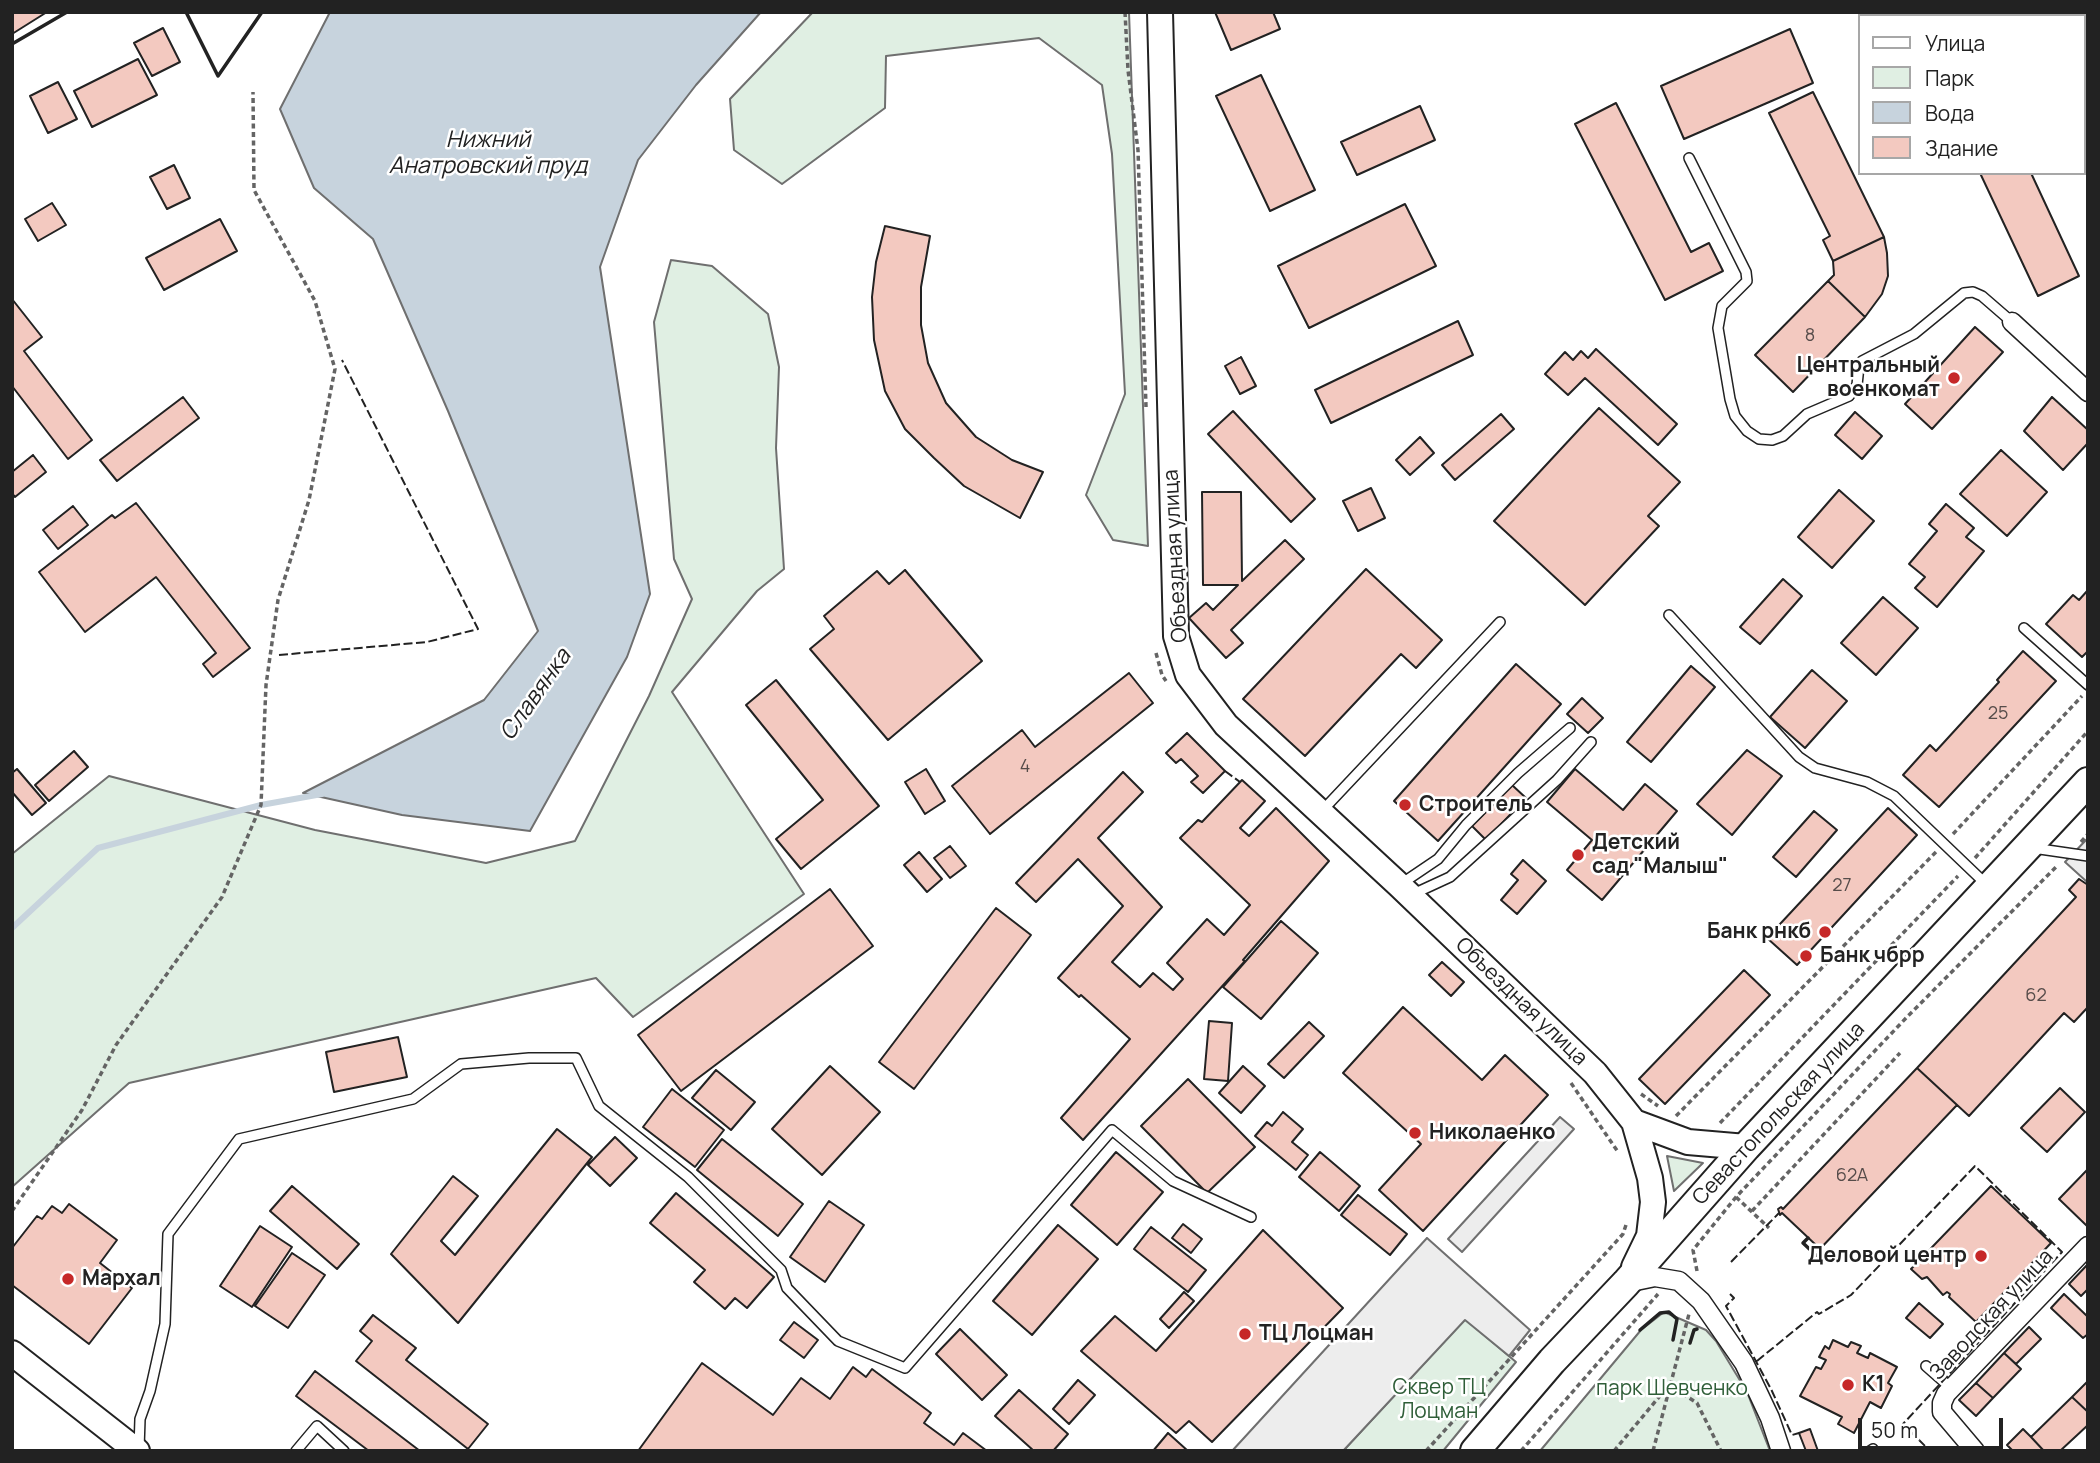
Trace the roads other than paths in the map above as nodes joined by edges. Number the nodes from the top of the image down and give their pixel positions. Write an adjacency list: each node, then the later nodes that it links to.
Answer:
1 (1160, 12): 12 (main road, Объездная улица)
2 (1689, 158): 3 (lane)
3 (2012, 322): 4 (street)
4 (2088, 391)
5 (1669, 615): 15 (lane)
6 (1500, 622): 12 (lane)
7 (2024, 628): 8 (lane)
8 (2088, 687)
9 (1570, 728): 16 (lane)
10 (1591, 742): 16 (lane)
11 (2088, 782): 13 (main road, Севастопольская улица)
12 (1320, 813): 16 (main road, Объездная улица)
13 (2028, 847): 14 (lane); 15 (main road, Севастопольская улица)
14 (2088, 856)
15 (1989, 887): 18 (main road, Севастопольская улица)
16 (1405, 890): 17 (main road, Объездная улица)
17 (1634, 1122): 18 (main road); 21 (main road, Объездная улица)
18 (1746, 1147): 21 (main road, Севастопольская улица)
19 (1251, 1217): 25 (lane)
20 (2088, 1246): 24 (street, Заводская улица)
21 (1626, 1283): 28 (main road, Севастопольская улица); 29 (street)
22 (12, 1353): 25 (main road)
23 (1926, 1366): 24 (lane)
24 (1951, 1388): 30 (street, Заводская улица)
25 (138, 1451)
26 (296, 1451): 27 (lane)
27 (344, 1451)
28 (1475, 1451)
29 (1781, 1451)
30 (1975, 1451)

